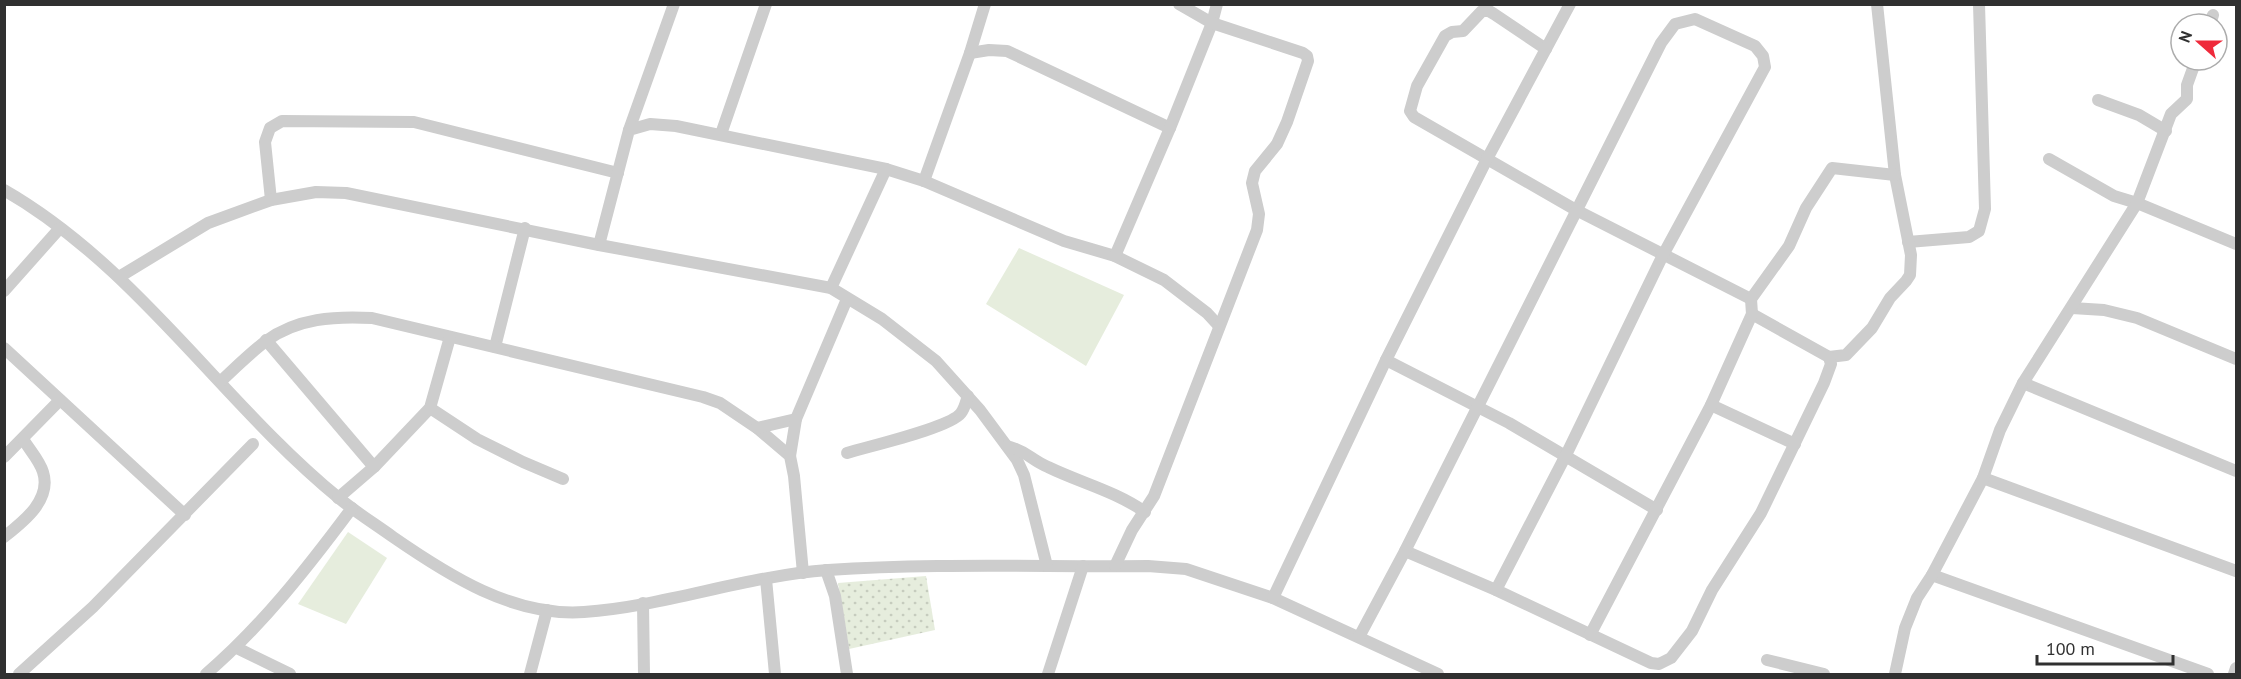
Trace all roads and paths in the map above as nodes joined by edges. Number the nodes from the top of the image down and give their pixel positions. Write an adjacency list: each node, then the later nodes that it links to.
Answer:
1 (674, 4): 15 (street)
2 (766, 4): 17 (street)
3 (985, 4): 11 (street)
4 (1179, 4): 9 (street)
5 (1217, 4): 9 (street)
6 (1570, 4): 10 (street)
7 (1877, 4): 22 (street)
8 (1979, 4): 30 (street)
9 (1212, 23): 14 (street); 40 (street)
10 (1546, 49): 18 (street); 18 (street)
11 (970, 53): 14 (street); 23 (street)
12 (2192, 72): 16 (street)
13 (2098, 100): 16 (street)
14 (1170, 128): 34 (street)
15 (629, 130): 17 (street); 21 (street)
16 (2166, 131): 26 (street)
17 (720, 134): 20 (street)
18 (1487, 159): 27 (street); 51 (street)
19 (2049, 159): 26 (street)
20 (886, 169): 23 (street); 36 (street)
21 (618, 173): 25 (street); 32 (street)
22 (1895, 175): 30 (street); 39 (street)
23 (924, 181): 34 (street)
24 (4, 190): 28 (street)
25 (271, 200): 29 (street); 35 (street)
26 (2137, 202): 31 (street); 41 (street)
27 (1576, 210): 33 (street); 33 (street); 57 (street)
28 (60, 228): 35 (street); 37 (street)
29 (525, 228): 32 (street); 47 (street)
30 (1908, 242): 49 (street)
31 (2236, 244)
32 (599, 245): 36 (street)
33 (1663, 255): 39 (street); 66 (street)
34 (1114, 256): 42 (street)
35 (118, 277): 52 (street)
36 (831, 288): 38 (street)
37 (4, 291)
38 (847, 299): 54 (street); 59 (street)
39 (1751, 299): 43 (street)
40 (1227, 306): 42 (street); 44 (street)
41 (2072, 308): 50 (street); 53 (street)
42 (1207, 313): 44 (street)
43 (1752, 314): 49 (street); 56 (street)
44 (1219, 326): 76 (street)
45 (450, 337): 46 (street); 47 (street); 58 (street)
46 (266, 340): 52 (street); 69 (street)
47 (495, 347): 60 (street)
48 (4, 348): 55 (street)
49 (1829, 357): 63 (street)
50 (2236, 359)
51 (1386, 360): 57 (street); 89 (street)
52 (221, 381): 73 (street)
53 (2023, 383): 70 (street); 71 (street)
54 (968, 396): 64 (street); 65 (street)
55 (60, 400): 61 (street); 77 (street)
56 (1711, 405): 63 (street); 75 (street)
57 (1478, 407): 66 (street); 79 (street)
58 (430, 408): 69 (street); 72 (street)
59 (796, 419): 60 (street); 67 (street)
60 (757, 428): 67 (street)
61 (23, 439): 68 (street); 78 (street)
62 (253, 444): 77 (street)
63 (1795, 444): 92 (street)
64 (1007, 446): 76 (street); 80 (street)
65 (847, 453)
66 (1566, 455): 75 (street); 88 (street)
67 (790, 456): 85 (street)
68 (4, 457)
69 (374, 467): 73 (street)
70 (2236, 471)
71 (1983, 478): 84 (street); 86 (street)
72 (563, 479)
73 (338, 498): 74 (street)
74 (352, 508): 91 (street); 94 (street)
75 (1657, 510): 92 (street)
76 (1145, 512): 82 (street)
77 (185, 515): 99 (street)
78 (4, 537)
79 (1405, 550): 88 (street); 93 (street)
80 (1047, 566): 81 (street); 83 (street)
81 (1083, 566): 82 (street); 105 (street)
82 (1115, 566): 89 (street)
83 (826, 570): 85 (street); 104 (street)
84 (2236, 571)
85 (803, 573): 87 (street)
86 (1932, 575): 97 (street); 108 (street)
87 (766, 579): 90 (street); 103 (street)
88 (1496, 590): 92 (street)
89 (1272, 598): 93 (street)
90 (643, 603): 91 (street); 102 (street)
91 (547, 610): 101 (street)
92 (1590, 635)
93 (1359, 637): 106 (street)
94 (237, 648): 98 (street); 100 (street)
95 (1767, 660): 107 (street)
96 (2236, 668): 109 (street)
97 (1899, 673)
98 (288, 674)
99 (19, 675)
100 (206, 675)
101 (530, 675)
102 (645, 675)
103 (775, 675)
104 (847, 675)
105 (1048, 675)
106 (1438, 675)
107 (1824, 675)
108 (2208, 675)
109 (2234, 675)

